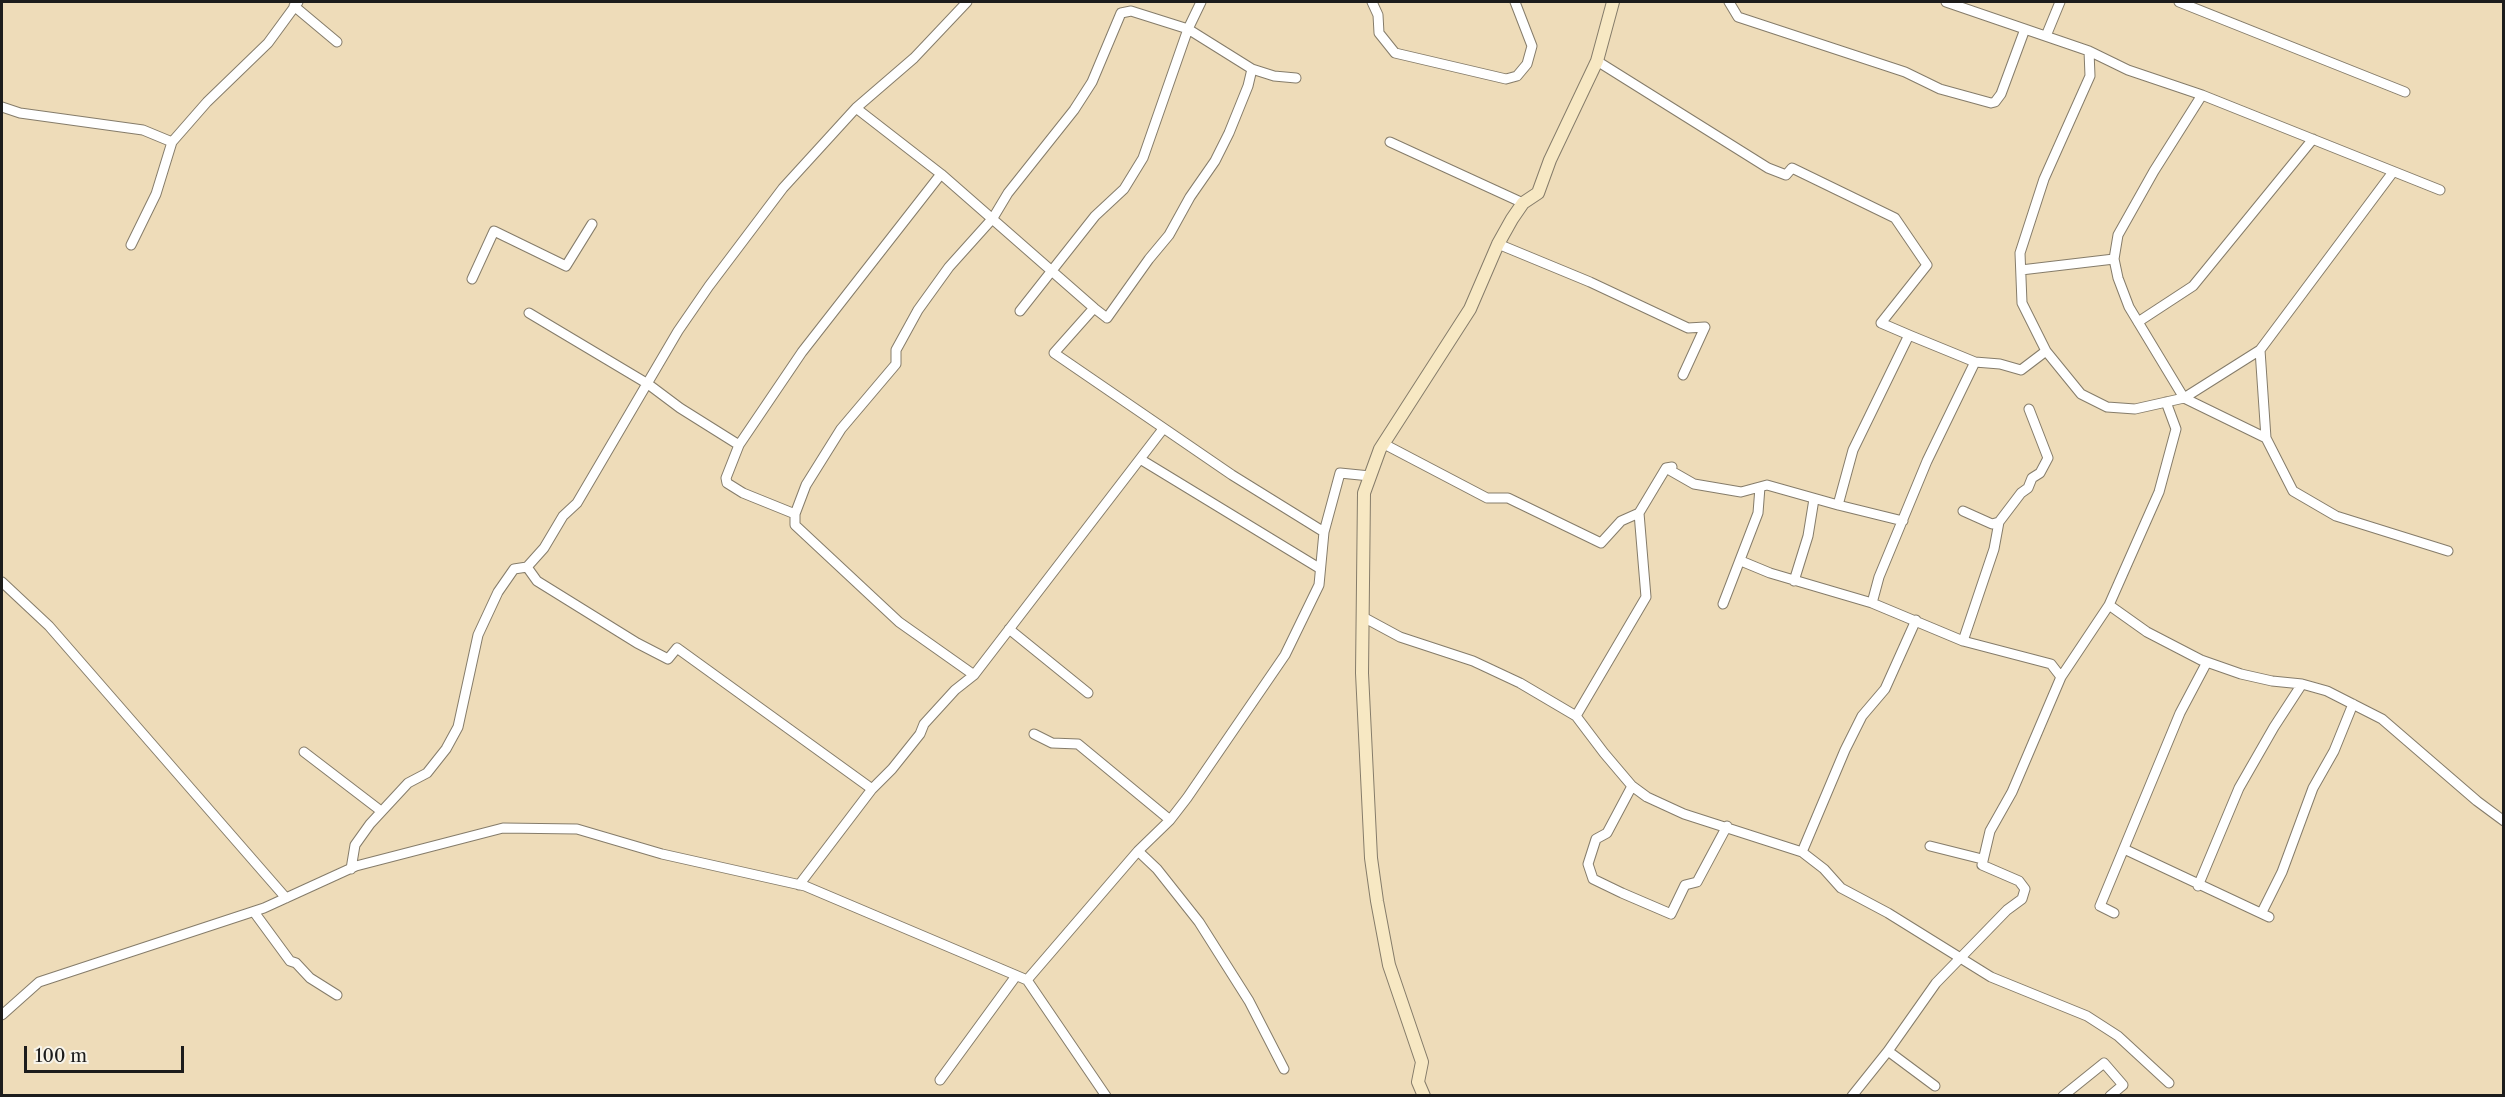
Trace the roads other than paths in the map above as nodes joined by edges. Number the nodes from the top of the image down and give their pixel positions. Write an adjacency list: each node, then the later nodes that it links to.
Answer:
1 (967, 2): 22 (street)
2 (1201, 2): 11 (street)
3 (1372, 2): 4 (street)
4 (1515, 2)
5 (1613, 2): 16 (street)
6 (1729, 2): 12 (street)
7 (1946, 2): 12 (street)
8 (2060, 2): 13 (street)
9 (2179, 2): 19 (street)
10 (296, 4): 14 (street); 24 (street)
11 (1188, 29): 17 (street); 30 (street); 36 (street)
12 (2025, 29): 13 (street)
13 (2046, 36): 15 (street)
14 (337, 42)
15 (2089, 51): 20 (street); 35 (street)
16 (1597, 61): 29 (street); 42 (street)
17 (1252, 69): 18 (street); 38 (street)
18 (1296, 78)
19 (2405, 92)
20 (2202, 95): 23 (street); 34 (street)
21 (2, 107): 24 (street)
22 (856, 108): 27 (street); 47 (street)
23 (2313, 139): 26 (street); 41 (street)
24 (172, 142): 33 (street)
25 (1390, 142): 29 (street)
26 (2393, 172): 28 (street); 43 (street)
27 (941, 174): 30 (street); 54 (street)
28 (2440, 190)
29 (1523, 203): 32 (street)
30 (993, 218): 36 (street); 62 (street)
31 (592, 225): 37 (street)
32 (1498, 244): 46 (street); 53 (street)
33 (131, 245)
34 (2114, 258): 35 (street); 41 (street)
35 (2021, 270): 44 (street)
36 (1053, 272): 38 (street); 39 (street)
37 (472, 279)
38 (1094, 308): 51 (street)
39 (1020, 311)
40 (529, 313): 47 (street)
41 (2138, 322): 48 (street)
42 (1909, 335): 45 (street); 59 (street)
43 (2260, 350): 48 (street); 52 (street)
44 (2046, 351): 45 (street); 49 (street)
45 (1975, 362): 63 (street)
46 (1683, 375)
47 (648, 384): 54 (street); 68 (street)
48 (2184, 398): 49 (street); 52 (street)
49 (2166, 402): 74 (street)
50 (2029, 409): 64 (street)
51 (1163, 429): 55 (street); 65 (street)
52 (2266, 438): 66 (street)
53 (1383, 444): 56 (street); 61 (street)
54 (739, 445): 62 (street)
55 (1140, 459): 69 (street); 77 (street)
56 (1370, 476): 65 (street); 75 (street)
57 (1760, 487): 58 (street); 61 (street); 67 (street)
58 (1814, 499): 59 (street); 70 (street)
59 (1838, 505): 63 (street)
60 (1963, 511): 64 (street)
61 (1639, 513): 85 (street)
62 (795, 514): 80 (street)
63 (1903, 521): 72 (street)
64 (1999, 522): 78 (street)
65 (1324, 531): 69 (street)
66 (2448, 551)
67 (1741, 561): 70 (street); 73 (street)
68 (528, 567): 89 (street); 90 (street)
69 (1319, 568): 91 (street)
70 (1794, 581): 72 (street)
71 (2, 582): 102 (street)
72 (1872, 603): 76 (street)
73 (1724, 604)
74 (2109, 605): 79 (street); 81 (street)
75 (1362, 617): 85 (street); 116 (street)
76 (1916, 620): 78 (street); 97 (street)
77 (1009, 629): 80 (street); 83 (street)
78 (1963, 641): 81 (street)
79 (2207, 662): 82 (street); 95 (street)
80 (974, 675): 89 (street)
81 (2061, 677): 98 (street)
82 (2302, 684): 84 (street); 101 (street)
83 (1088, 693)
84 (2353, 704): 92 (street); 101 (street)
85 (1576, 716): 88 (street)
86 (1034, 734): 91 (street)
87 (304, 752): 90 (street)
88 (1632, 786): 93 (street); 93 (street)
89 (872, 789): 100 (street)
90 (381, 811): 99 (street)
91 (1170, 820): 96 (street)
92 (2504, 821)
93 (1727, 826): 97 (street)
94 (1930, 846): 98 (street)
95 (2124, 849): 101 (street); 104 (street)
96 (1138, 851): 107 (street); 111 (street)
97 (1803, 852): 105 (street)
98 (1982, 859): 105 (street)
99 (351, 868): 100 (street); 102 (street)
100 (799, 885): 106 (street)
101 (2198, 886)
102 (286, 898): 103 (street)
103 (254, 912): 108 (street); 109 (street)
104 (2114, 913)
105 (1964, 958): 110 (street); 113 (street)
106 (1016, 976): 107 (street); 112 (street)
107 (1026, 980): 115 (street)
108 (337, 995)
109 (2, 1015)
110 (1888, 1051): 114 (street); 117 (street)
111 (1284, 1069)
112 (940, 1080)
113 (2169, 1083)
114 (1935, 1086)
115 (1106, 1095)
116 (1424, 1095)
117 (1852, 1095)
118 (2063, 1095): 119 (street)
119 (2110, 1095)

